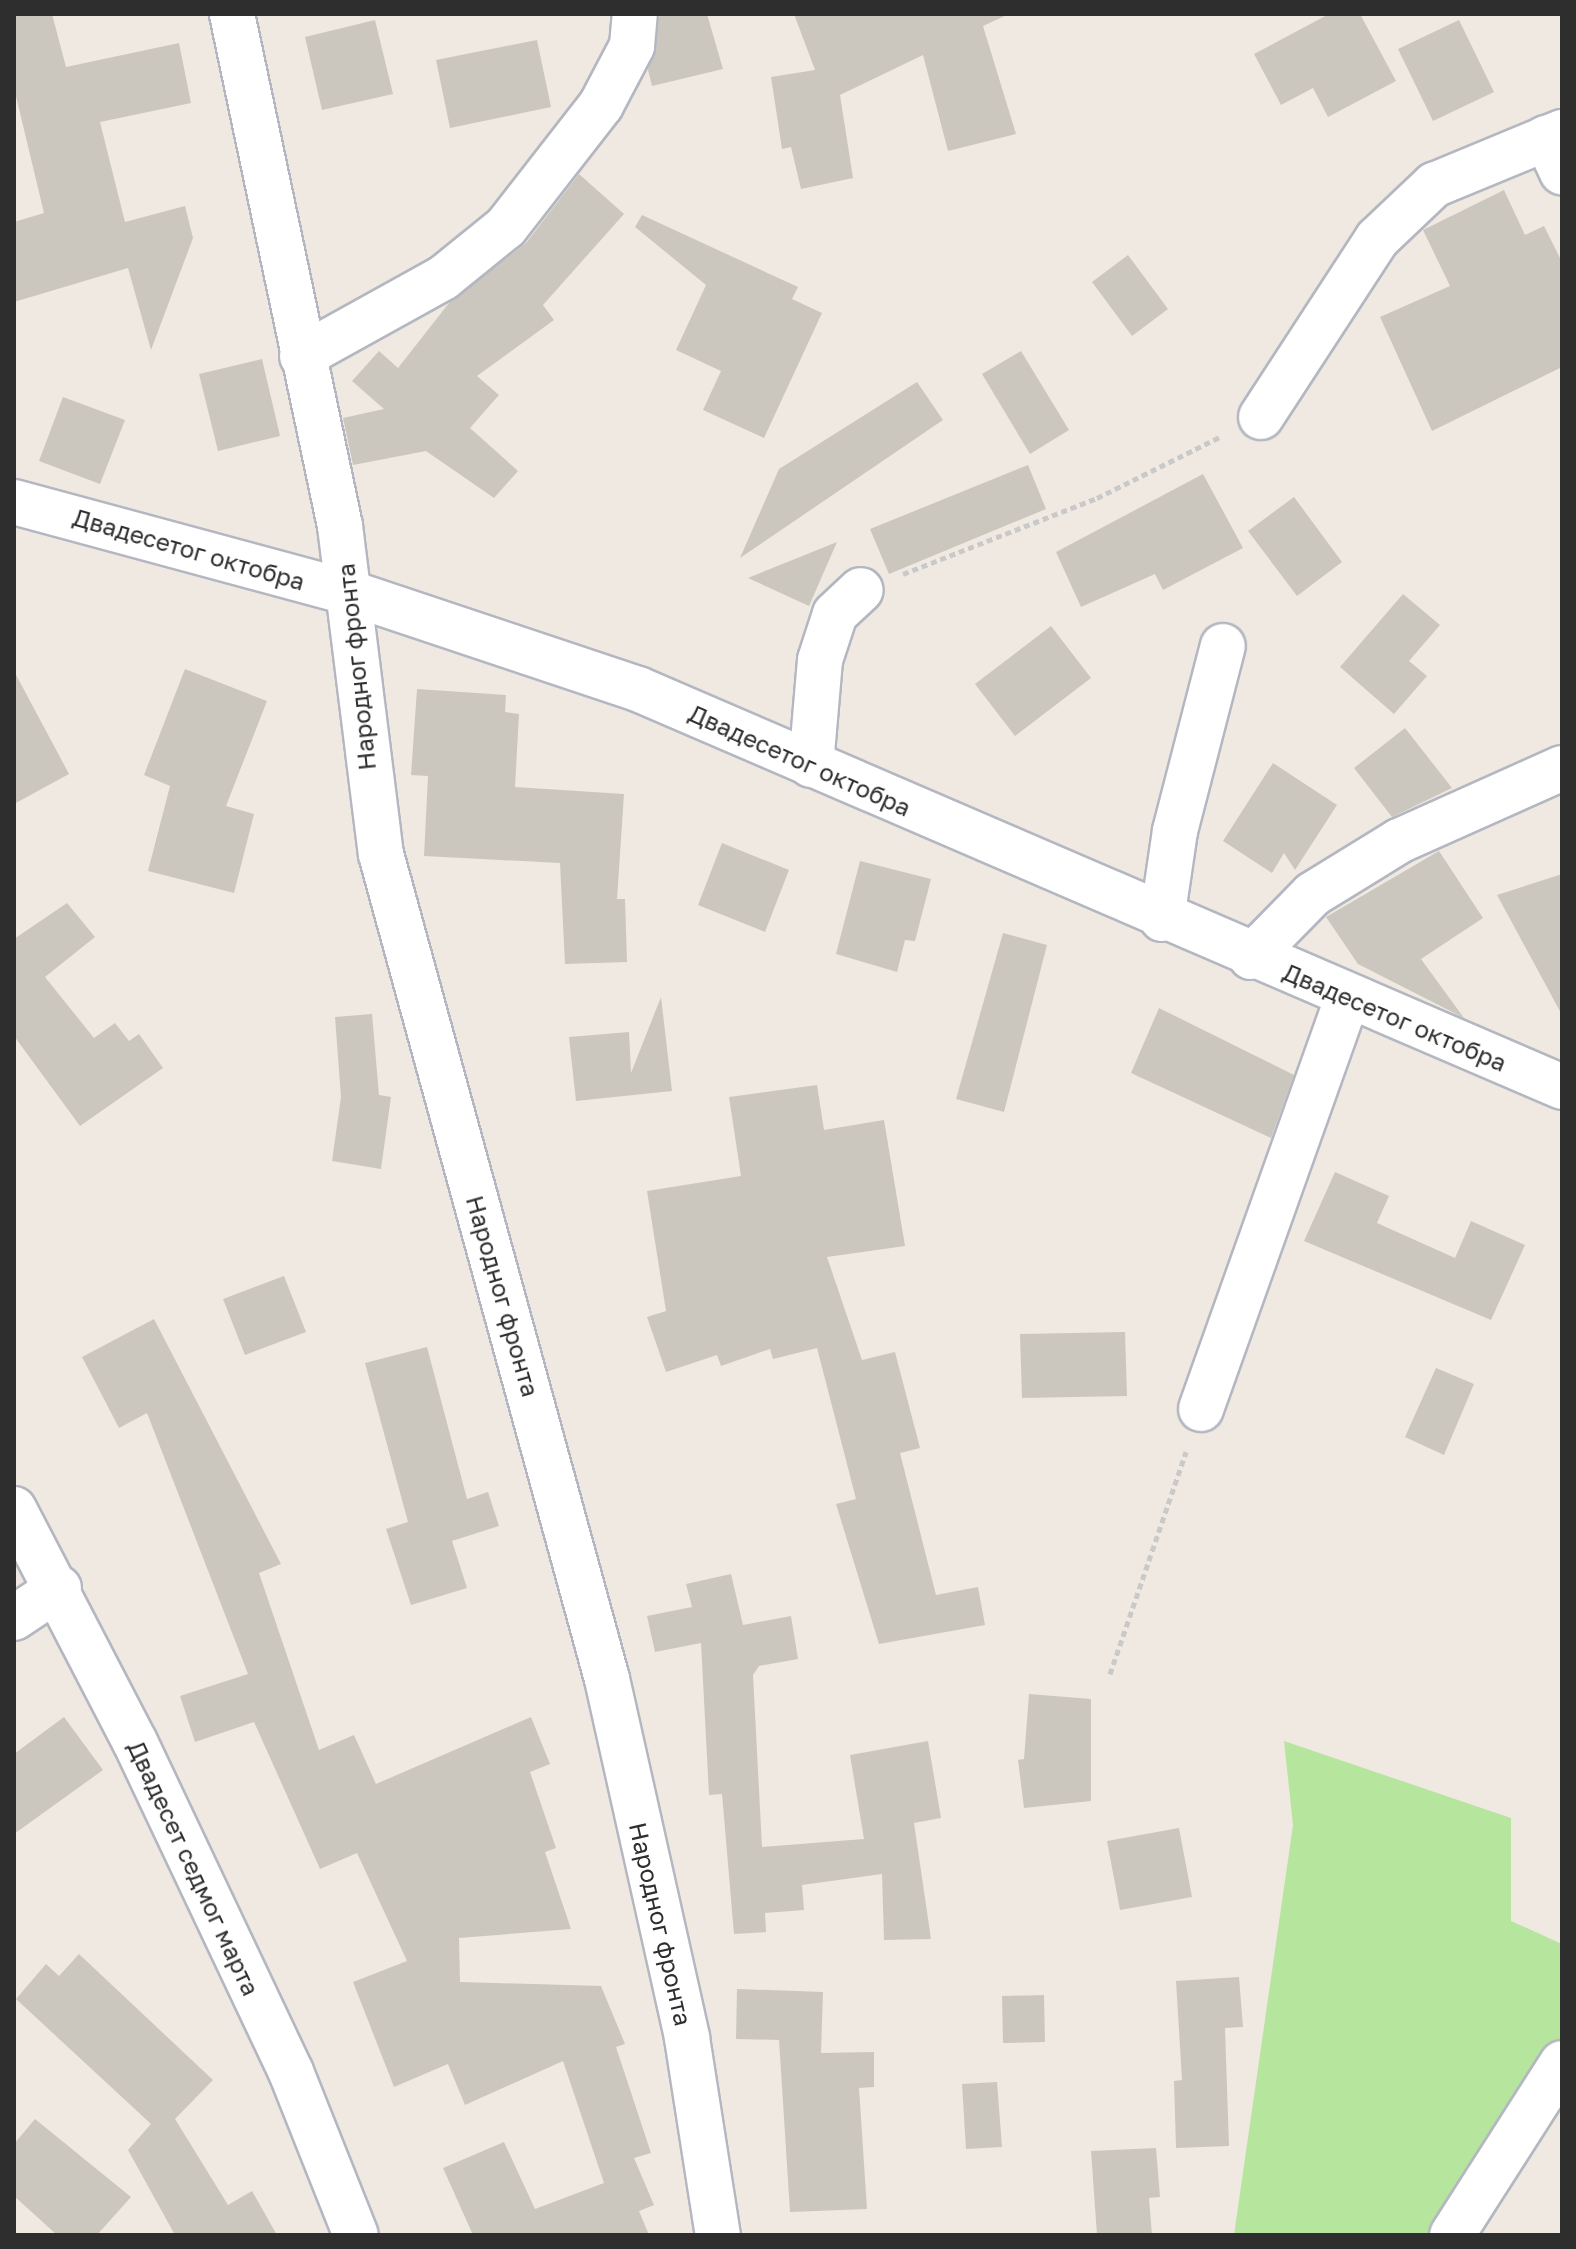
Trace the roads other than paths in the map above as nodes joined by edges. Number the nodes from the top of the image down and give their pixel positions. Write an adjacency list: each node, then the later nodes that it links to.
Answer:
1 (232, 14): 4 (street, Народног фронта)
2 (635, 14): 4 (street)
3 (1557, 147): 5 (street)
4 (302, 356): 8 (street, Народног фронта)
5 (1261, 417)
6 (14, 502): 8 (street, Двадесетог октобра)
7 (861, 590): 10 (street)
8 (351, 593): 10 (street, Двадесетог октобра); 22 (street, Народног фронта)
9 (1223, 646): 12 (street)
10 (811, 765): 12 (street, Двадесетог октобра)
11 (1562, 768): 13 (street)
12 (1162, 919): 13 (street, Двадесетог октобра)
13 (1251, 957): 14 (street, Двадесетог октобра)
14 (1348, 997): 15 (street, Двадесетог октобра); 16 (street)
15 (1562, 1087)
16 (1201, 1409)
17 (14, 1509): 18 (street, Двадесет седмог марта)
18 (59, 1588): 19 (street); 21 (street, Двадесет седмог марта)
19 (14, 1618)
20 (1562, 2063): 23 (street)
21 (356, 2235)
22 (718, 2235)
23 (1452, 2235)

